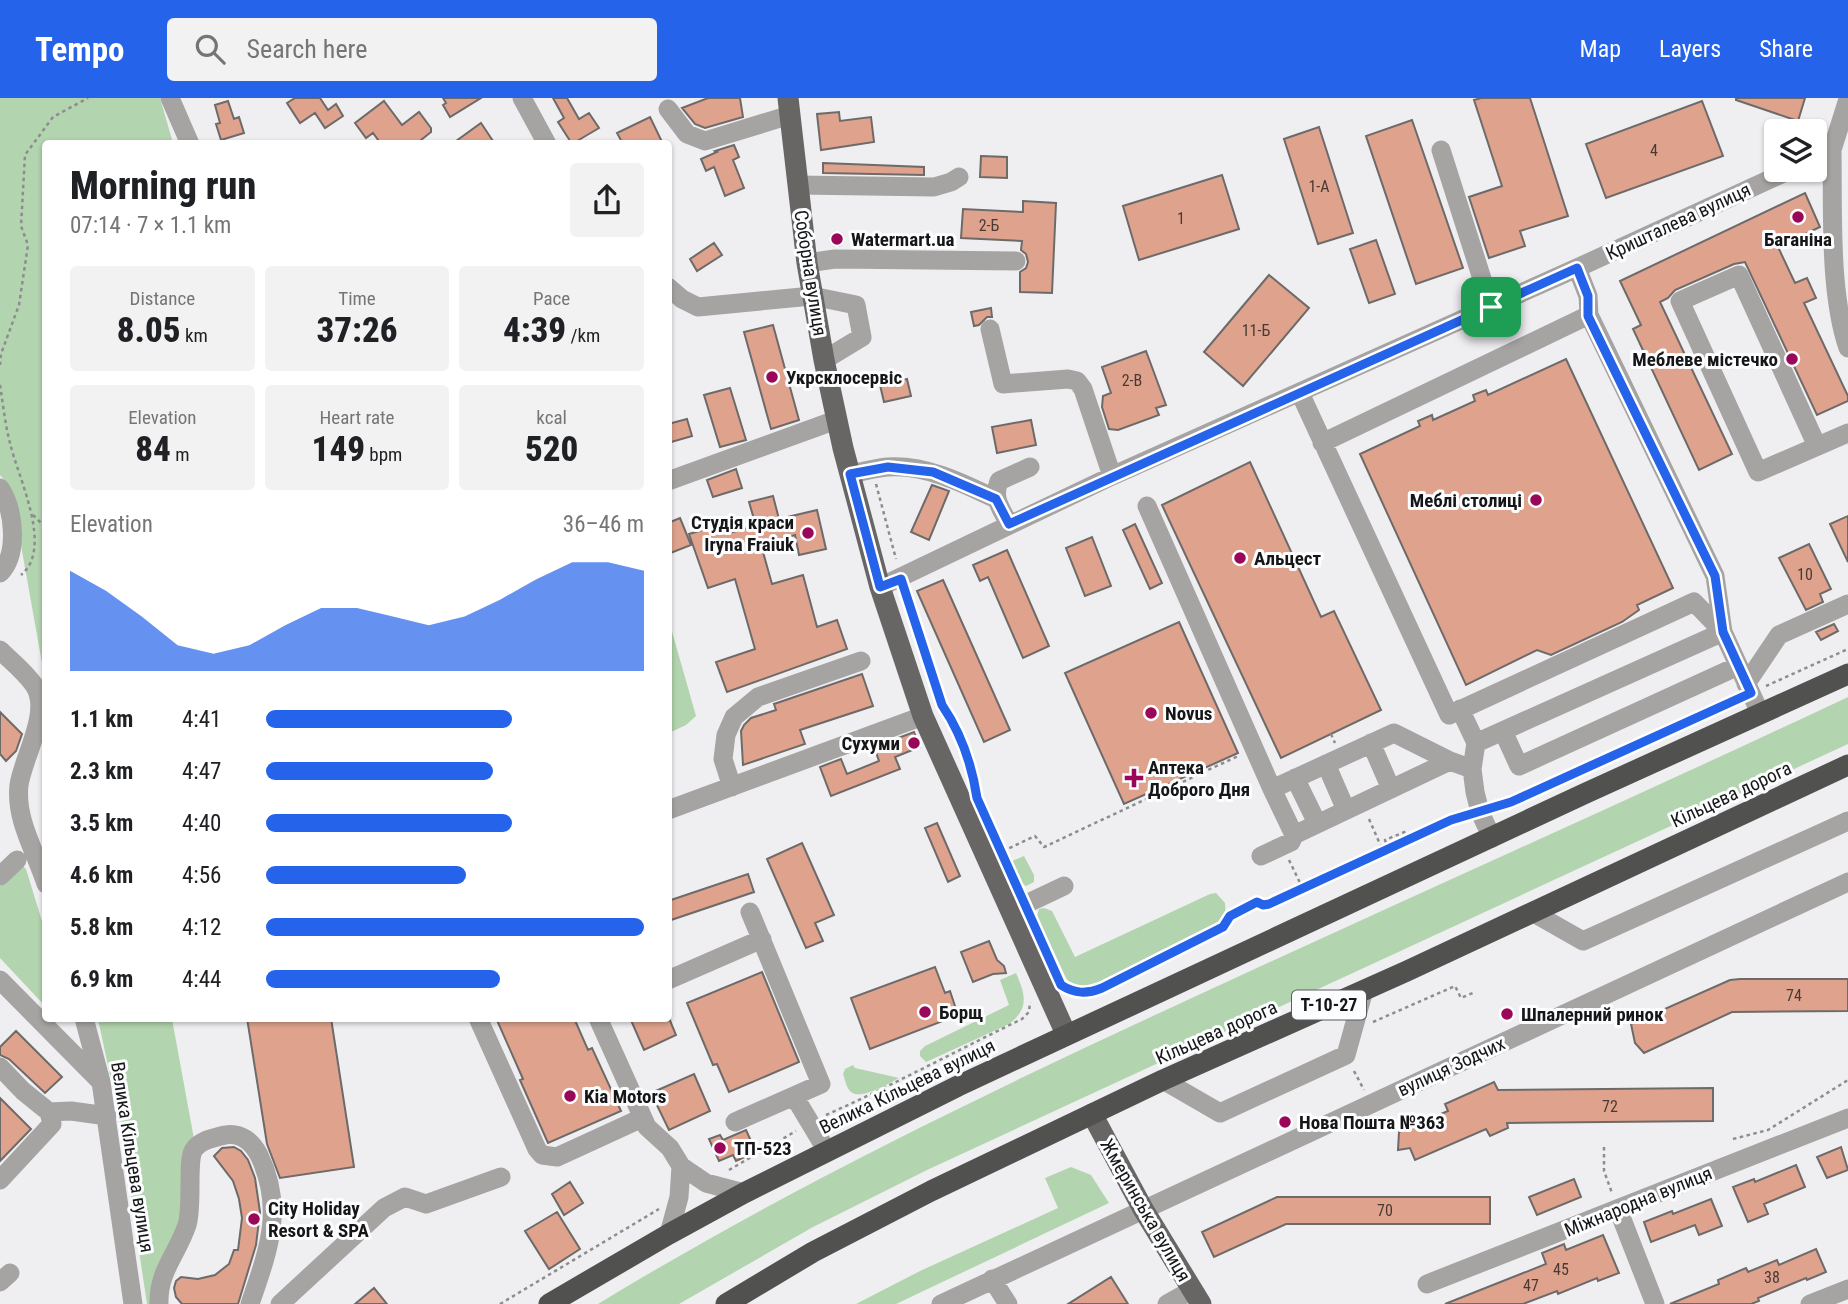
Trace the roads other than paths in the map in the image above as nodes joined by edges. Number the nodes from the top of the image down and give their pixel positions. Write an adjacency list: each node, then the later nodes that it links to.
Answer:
1 (170, 98): 6 (street)
2 (522, 98): 7 (street)
3 (1848, 99): 8 (street)
4 (789, 106): 5 (street); 13 (main road, Соборна вулиця)
5 (668, 109)
6 (188, 140)
7 (545, 140)
8 (1827, 145)
9 (1441, 150): 19 (street)
10 (959, 177): 13 (street)
11 (1764, 182): 16 (street, Кришталева вулиця)
12 (1826, 182): 22 (street)
13 (798, 185): 15 (main road, Соборна вулиця)
14 (1016, 261): 15 (street)
15 (807, 263): 18 (main road, Соборна вулиця)
16 (1577, 268): 19 (street, Кришталева вулиця); 20 (street)
17 (672, 290): 18 (street)
18 (812, 296): 23 (main road, Соборна вулиця); 23 (street)
19 (1491, 307): 24 (street, Кришталева вулиця)
20 (1588, 316): 27 (street); 40 (street)
21 (990, 329): 31 (street)
22 (1848, 348)
23 (824, 360): 25 (main road, Соборна вулиця)
24 (1300, 393): 27 (street); 31 (street, Кришталева вулиця)
25 (836, 420): 30 (main road, Соборна вулиця); 32 (street)
26 (1848, 433): 28 (street)
27 (1322, 443): 45 (street)
28 (1817, 446): 28 (street)
29 (1030, 467): 34 (street)
30 (850, 474): 34 (street); 38 (main road, Соборна вулиця)
31 (1112, 476): 36 (street, Кришталева вулиця)
32 (672, 480)
33 (0, 488): 37 (street)
34 (996, 499): 36 (street)
35 (1147, 506): 57 (street)
36 (1009, 524): 38 (street, Кришталева вулиця)
37 (0, 573)
38 (880, 587): 47 (main road, Соборна вулиця)
39 (1848, 604): 44 (street)
40 (1723, 632): 44 (street); 45 (street); 48 (street)
41 (0, 650): 66 (street)
42 (861, 661): 56 (street)
43 (1848, 674): 46 (highway, Велика Кільцева вулиця)
44 (1745, 681): 46 (street); 48 (street)
45 (1460, 709): 50 (street)
46 (1760, 713): 63 (highway, Велика Кільцева вулиця)
47 (923, 716): 56 (street); 71 (main road, Соборна вулиця)
48 (1503, 731): 50 (street)
49 (1370, 743): 51 (street); 52 (street); 58 (street)
50 (1475, 743): 54 (street)
51 (1450, 761): 54 (street); 58 (street)
52 (1326, 764): 55 (street); 60 (street)
53 (1848, 765): 73 (highway, Кільцева дорога / Т-10-27)
54 (1472, 769): 63 (street)
55 (1295, 778): 57 (street); 62 (street)
56 (732, 787): 59 (street)
57 (1272, 789): 64 (street)
58 (1391, 789): 60 (street)
59 (672, 809)
60 (1346, 810): 62 (street)
61 (1848, 821): 73 (street)
62 (1317, 824): 64 (street)
63 (1492, 838): 81 (highway, Велика Кільцева вулиця)
64 (1288, 840): 65 (street)
65 (1261, 856)
66 (42, 859)
67 (17, 860): 68 (street)
68 (0, 876)
69 (1848, 882): 97 (street, вулиця Зодчих)
70 (1064, 886): 71 (street)
71 (1011, 911): 81 (main road, Соборна вулиця)
72 (750, 912): 74 (street)
73 (1532, 912): 77 (highway, Кільцева дорога / Т-10-27)
74 (762, 939): 75 (street); 85 (street)
75 (672, 978)
76 (0, 980): 84 (street)
77 (1364, 990): 83 (highway, Кільцева дорога / Т-10-27); 83 (street)
78 (85, 1022): 84 (street, Велика Кільцева вулиця)
79 (480, 1022): 89 (street)
80 (600, 1022): 89 (street)
81 (1066, 1034): 92 (highway, Велика Кільцева вулиця)
82 (0, 1068): 86 (street)
83 (1164, 1080): 87 (highway, Кільцева дорога / Т-10-27)
84 (101, 1082): 88 (street, Велика Кільцева вулиця)
85 (794, 1096): 91 (street); 92 (street)
86 (50, 1112): 88 (street); 95 (street)
87 (1092, 1114): 97 (main road, Жмеринська вулиця); 109 (highway, Кільцева дорога / Т-10-27)
88 (107, 1116): 104 (street, Велика Кільцева вулиця)
89 (642, 1118): 93 (street)
90 (1848, 1118): 98 (street, Міжнародна вулиця)
91 (735, 1122)
92 (827, 1150): 96 (highway, Велика Кільцева вулиця)
93 (681, 1166): 96 (street); 99 (street)
94 (501, 1177): 107 (street)
95 (0, 1180)
96 (744, 1193): 99 (highway, Велика Кільцева вулиця)
97 (1143, 1209): 100 (street, вулиця Зодчих); 103 (main road, Жмеринська вулиця)
98 (1618, 1209): 101 (street, Міжнародна вулиця); 113 (street)
99 (669, 1234): 108 (highway, Велика Кільцева вулиця)
100 (992, 1279): 110 (street, вулиця Зодчих); 111 (street)
101 (1427, 1284)
102 (1848, 1289): 114 (street)
103 (1197, 1297): 112 (street)
104 (133, 1304)
105 (159, 1304): 106 (street)
106 (250, 1304)
107 (280, 1304)
108 (549, 1304)
109 (726, 1304)
110 (941, 1304)
111 (1008, 1304)
112 (1167, 1304)
113 (1655, 1304)
114 (1810, 1304)

